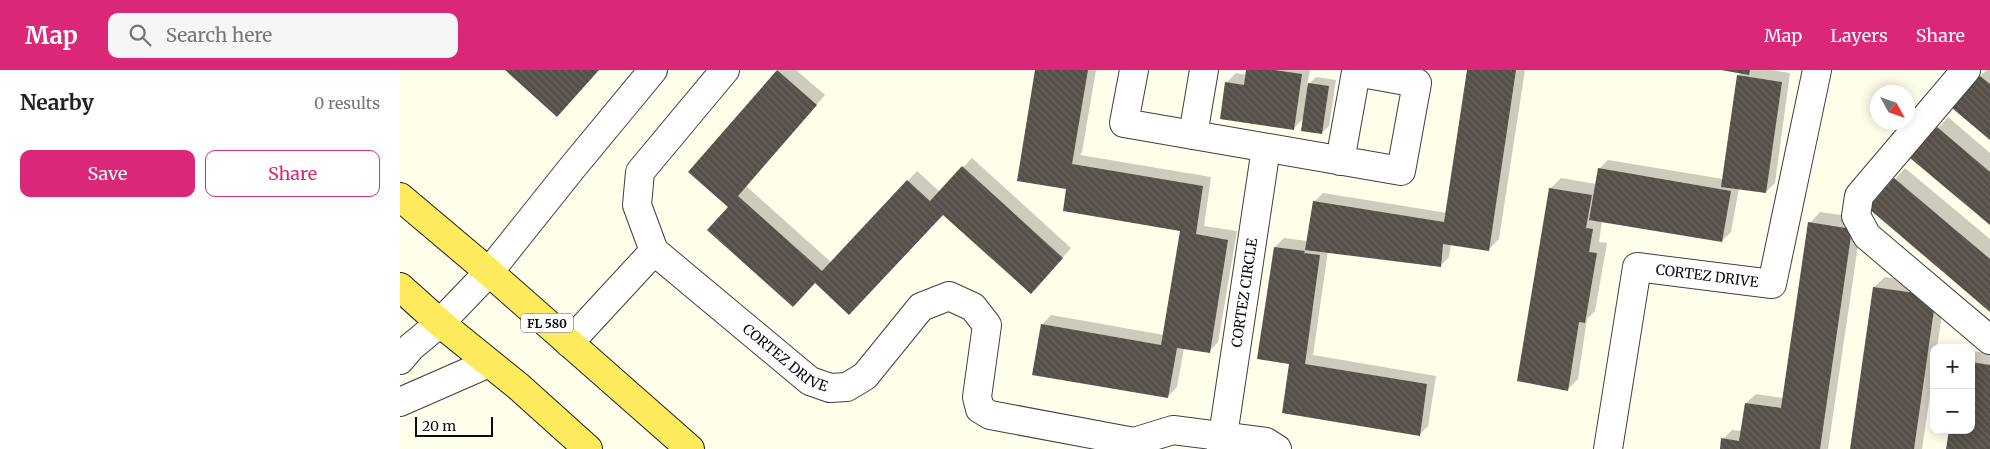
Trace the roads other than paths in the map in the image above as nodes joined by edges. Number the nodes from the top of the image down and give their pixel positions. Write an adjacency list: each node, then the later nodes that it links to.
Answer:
1 (653, 70): 12 (street)
2 (725, 70): 11 (street)
3 (1134, 70): 7 (street)
4 (1204, 70): 7 (street)
5 (1816, 70): 24 (street, CORTEZ DRIVE)
6 (1966, 70): 15 (street)
7 (1193, 135): 8 (street)
8 (1266, 148): 9 (street); 20 (street, CORTEZ CIRCLE)
9 (1340, 161)
10 (400, 197): 12 (main road, FL 580)
11 (654, 251): 16 (street); 20 (street, CORTEZ DRIVE)
12 (489, 272): 14 (street); 16 (main road, FL 580)
13 (400, 287): 14 (main road)
14 (440, 323): 17 (street); 18 (main road)
15 (1990, 340)
16 (569, 343): 22 (main road, FL 580)
17 (400, 360)
18 (489, 363): 19 (street); 21 (main road)
19 (400, 402)
20 (1221, 443): 23 (street)
21 (588, 449)
22 (690, 449)
23 (1276, 449)
24 (1608, 449)

